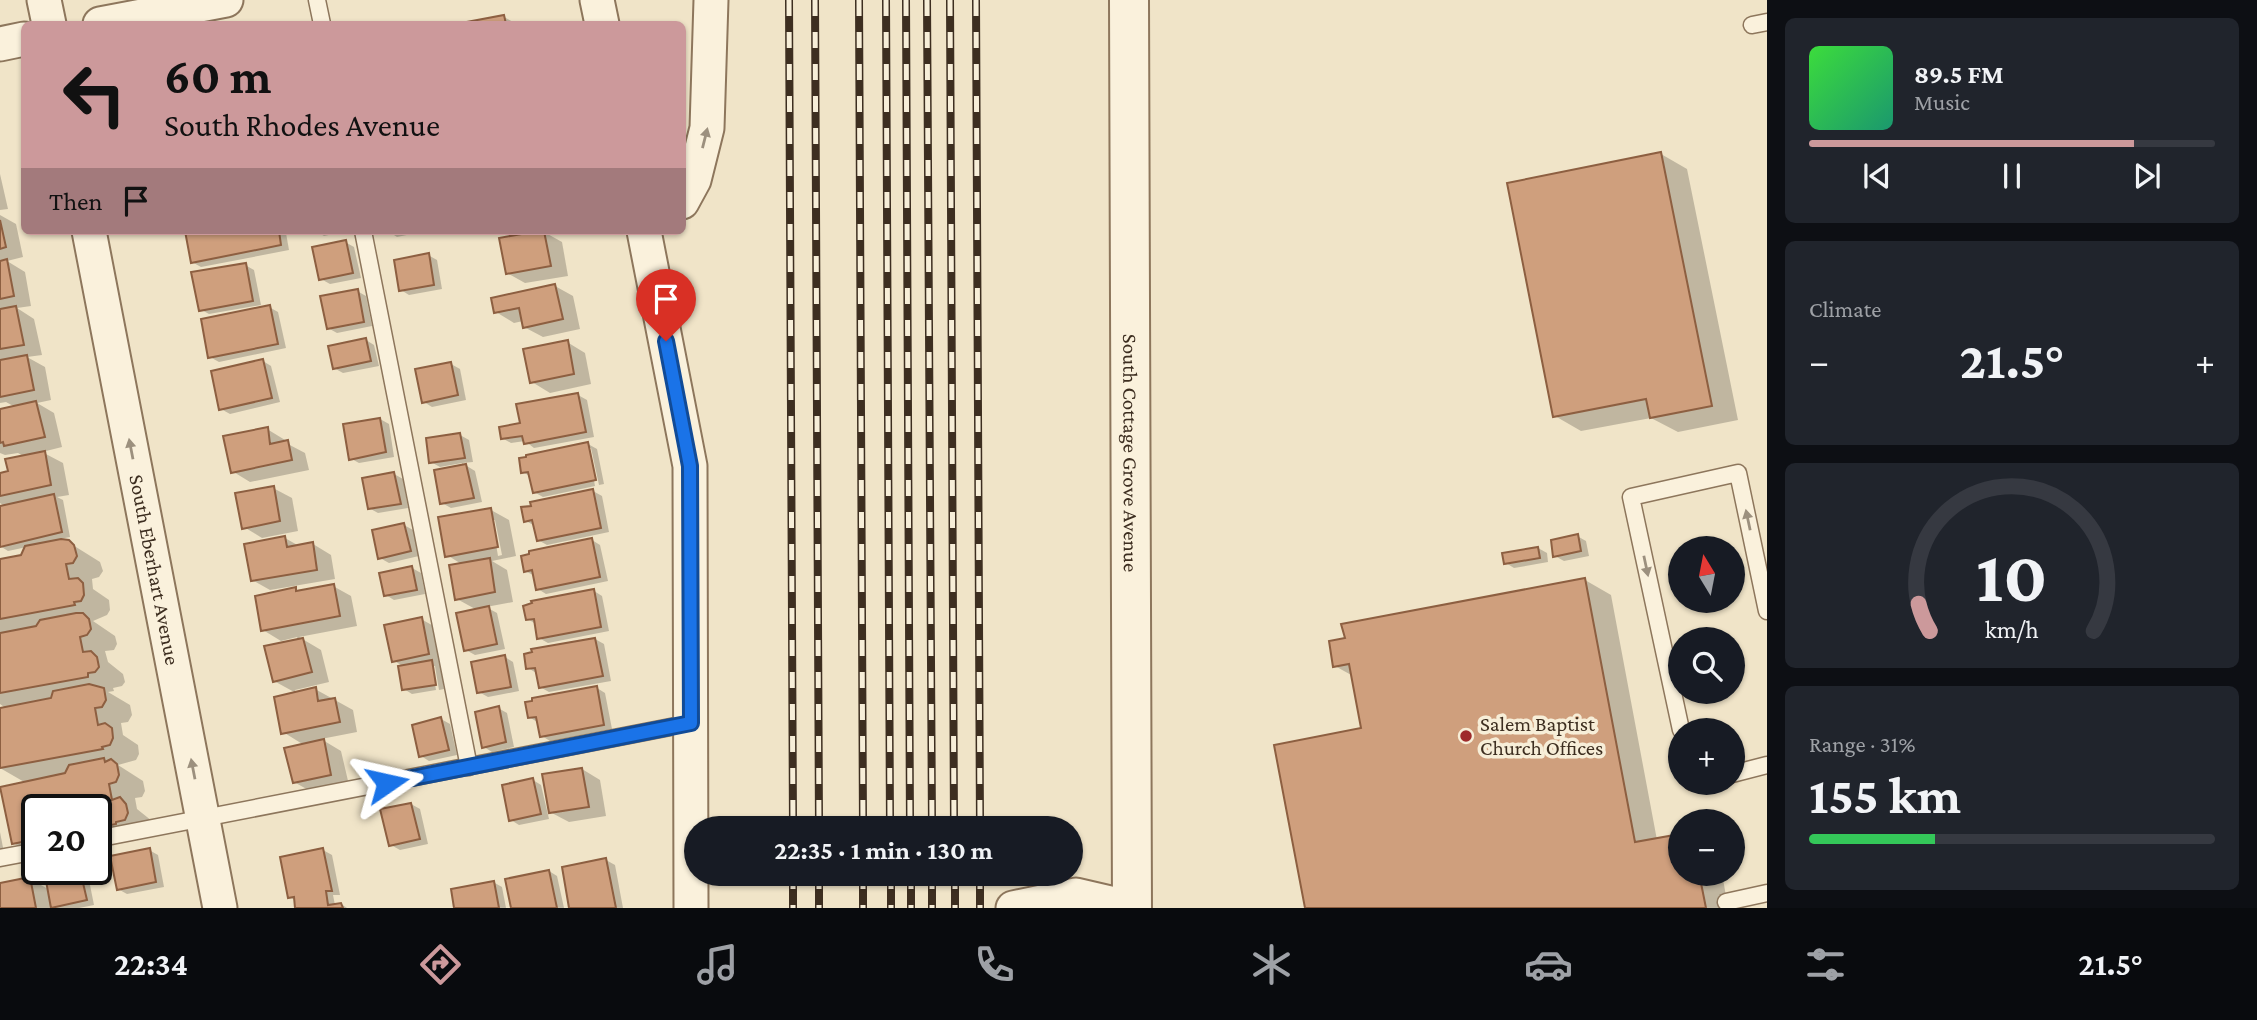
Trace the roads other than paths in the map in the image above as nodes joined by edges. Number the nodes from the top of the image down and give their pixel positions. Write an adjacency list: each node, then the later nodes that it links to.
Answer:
1 (44, 0): 7 (street)
2 (226, 0): 8 (street)
3 (317, 0): 9 (lane)
4 (597, 0): 10 (street)
5 (711, 0): 13 (street, one-way to 5)
6 (1129, 0): 34 (street, South Cottage Grove Avenue)
7 (48, 21)
8 (116, 21)
9 (321, 21)
10 (601, 21)
11 (21, 40): 12 (street)
12 (0, 44)
13 (686, 195)
14 (90, 235): 25 (street, South Eberhart Avenue, one-way to 14)
15 (364, 235): 23 (lane)
16 (645, 235): 18 (street)
17 (666, 235): 18 (street)
18 (651, 267): 21 (street)
19 (1767, 611): 20 (lane, one-way to 20)
20 (1678, 718)
21 (691, 723): 23 (lane); 32 (street)
22 (1767, 765): 24 (lane)
23 (469, 767): 25 (lane)
24 (1745, 771)
25 (203, 818): 26 (lane); 31 (street, South Eberhart Avenue)
26 (112, 836)
27 (21, 854): 28 (lane)
28 (0, 858)
29 (1767, 894): 30 (lane)
30 (1726, 901)
31 (220, 908)
32 (691, 908)
33 (1013, 908): 34 (street)
34 (1132, 908)

